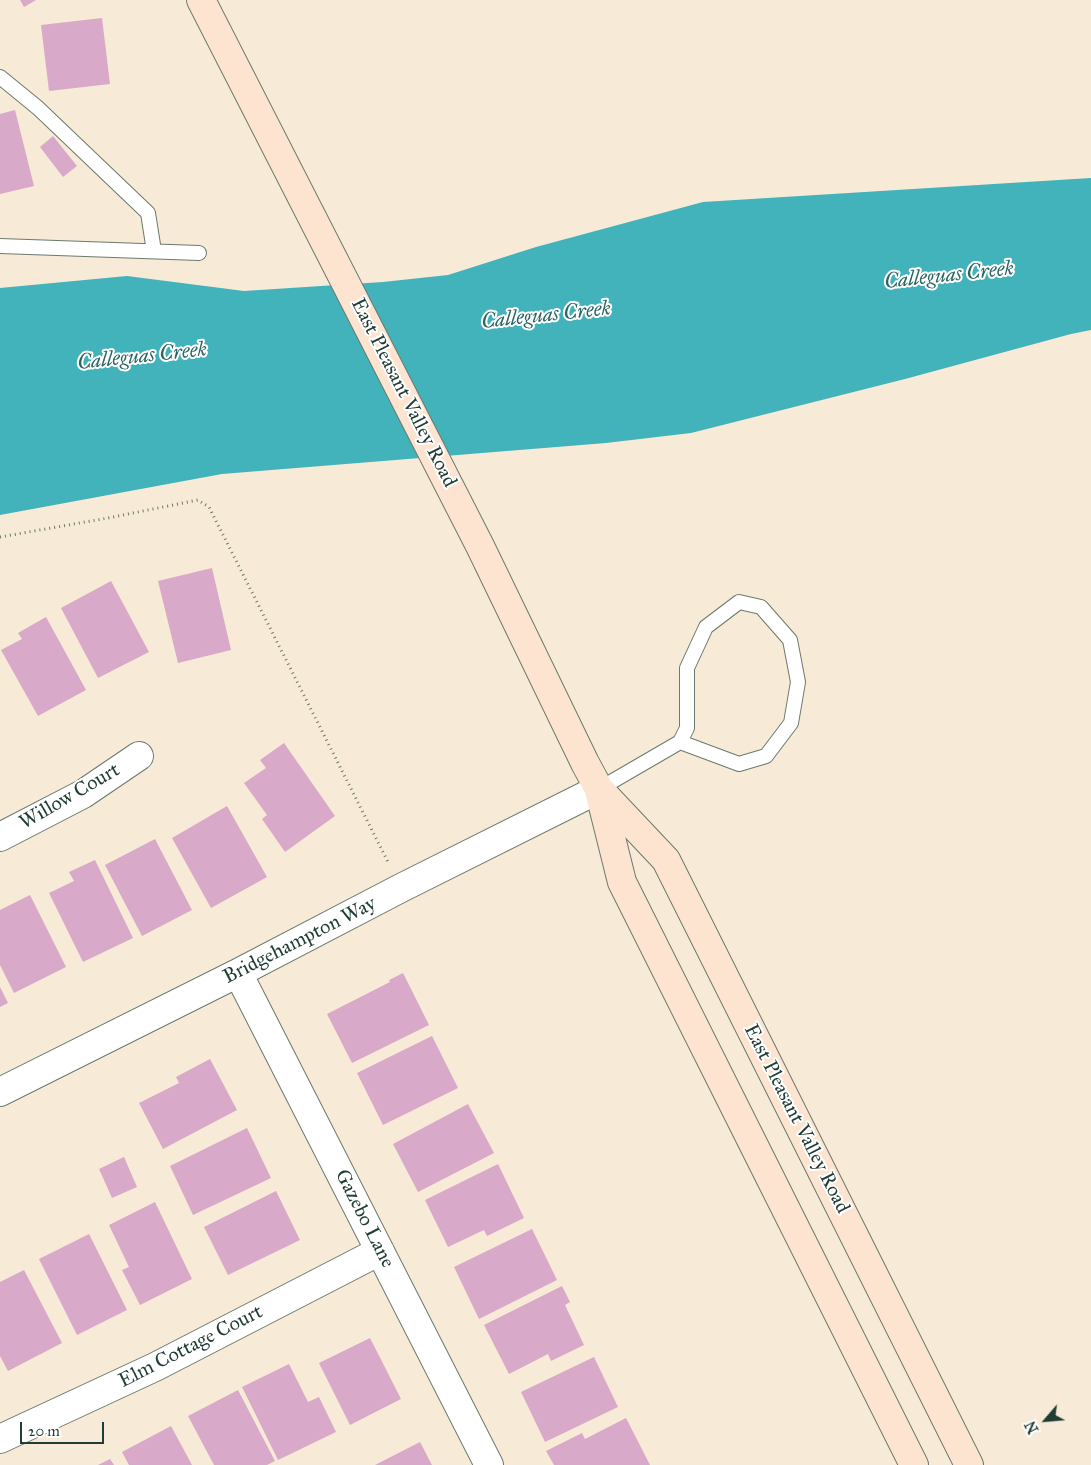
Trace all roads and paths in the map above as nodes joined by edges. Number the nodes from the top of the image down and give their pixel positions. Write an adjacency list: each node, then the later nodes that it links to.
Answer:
1 (201, 0): 9 (main road, East Pleasant Valley Road)
2 (0, 76): 4 (lane)
3 (0, 246): 4 (lane)
4 (154, 251): 5 (lane)
5 (199, 254)
6 (0, 537): 11 (path)
7 (680, 742): 7 (lane); 9 (lane)
8 (139, 756): 10 (street, Willow Court)
9 (599, 789): 11 (street, Bridgehampton Way); 17 (main road, East Pleasant Valley Road); 18 (main road, East Pleasant Valley Road)
10 (0, 837)
11 (401, 888): 12 (street, Bridgehampton Way)
12 (238, 973): 13 (street, Bridgehampton Way); 14 (street, Gazebo Lane)
13 (0, 1092)
14 (380, 1251): 15 (street, Elm Cottage Court); 16 (street, Gazebo Lane)
15 (0, 1439)
16 (489, 1465)
17 (914, 1465)
18 (969, 1465)

